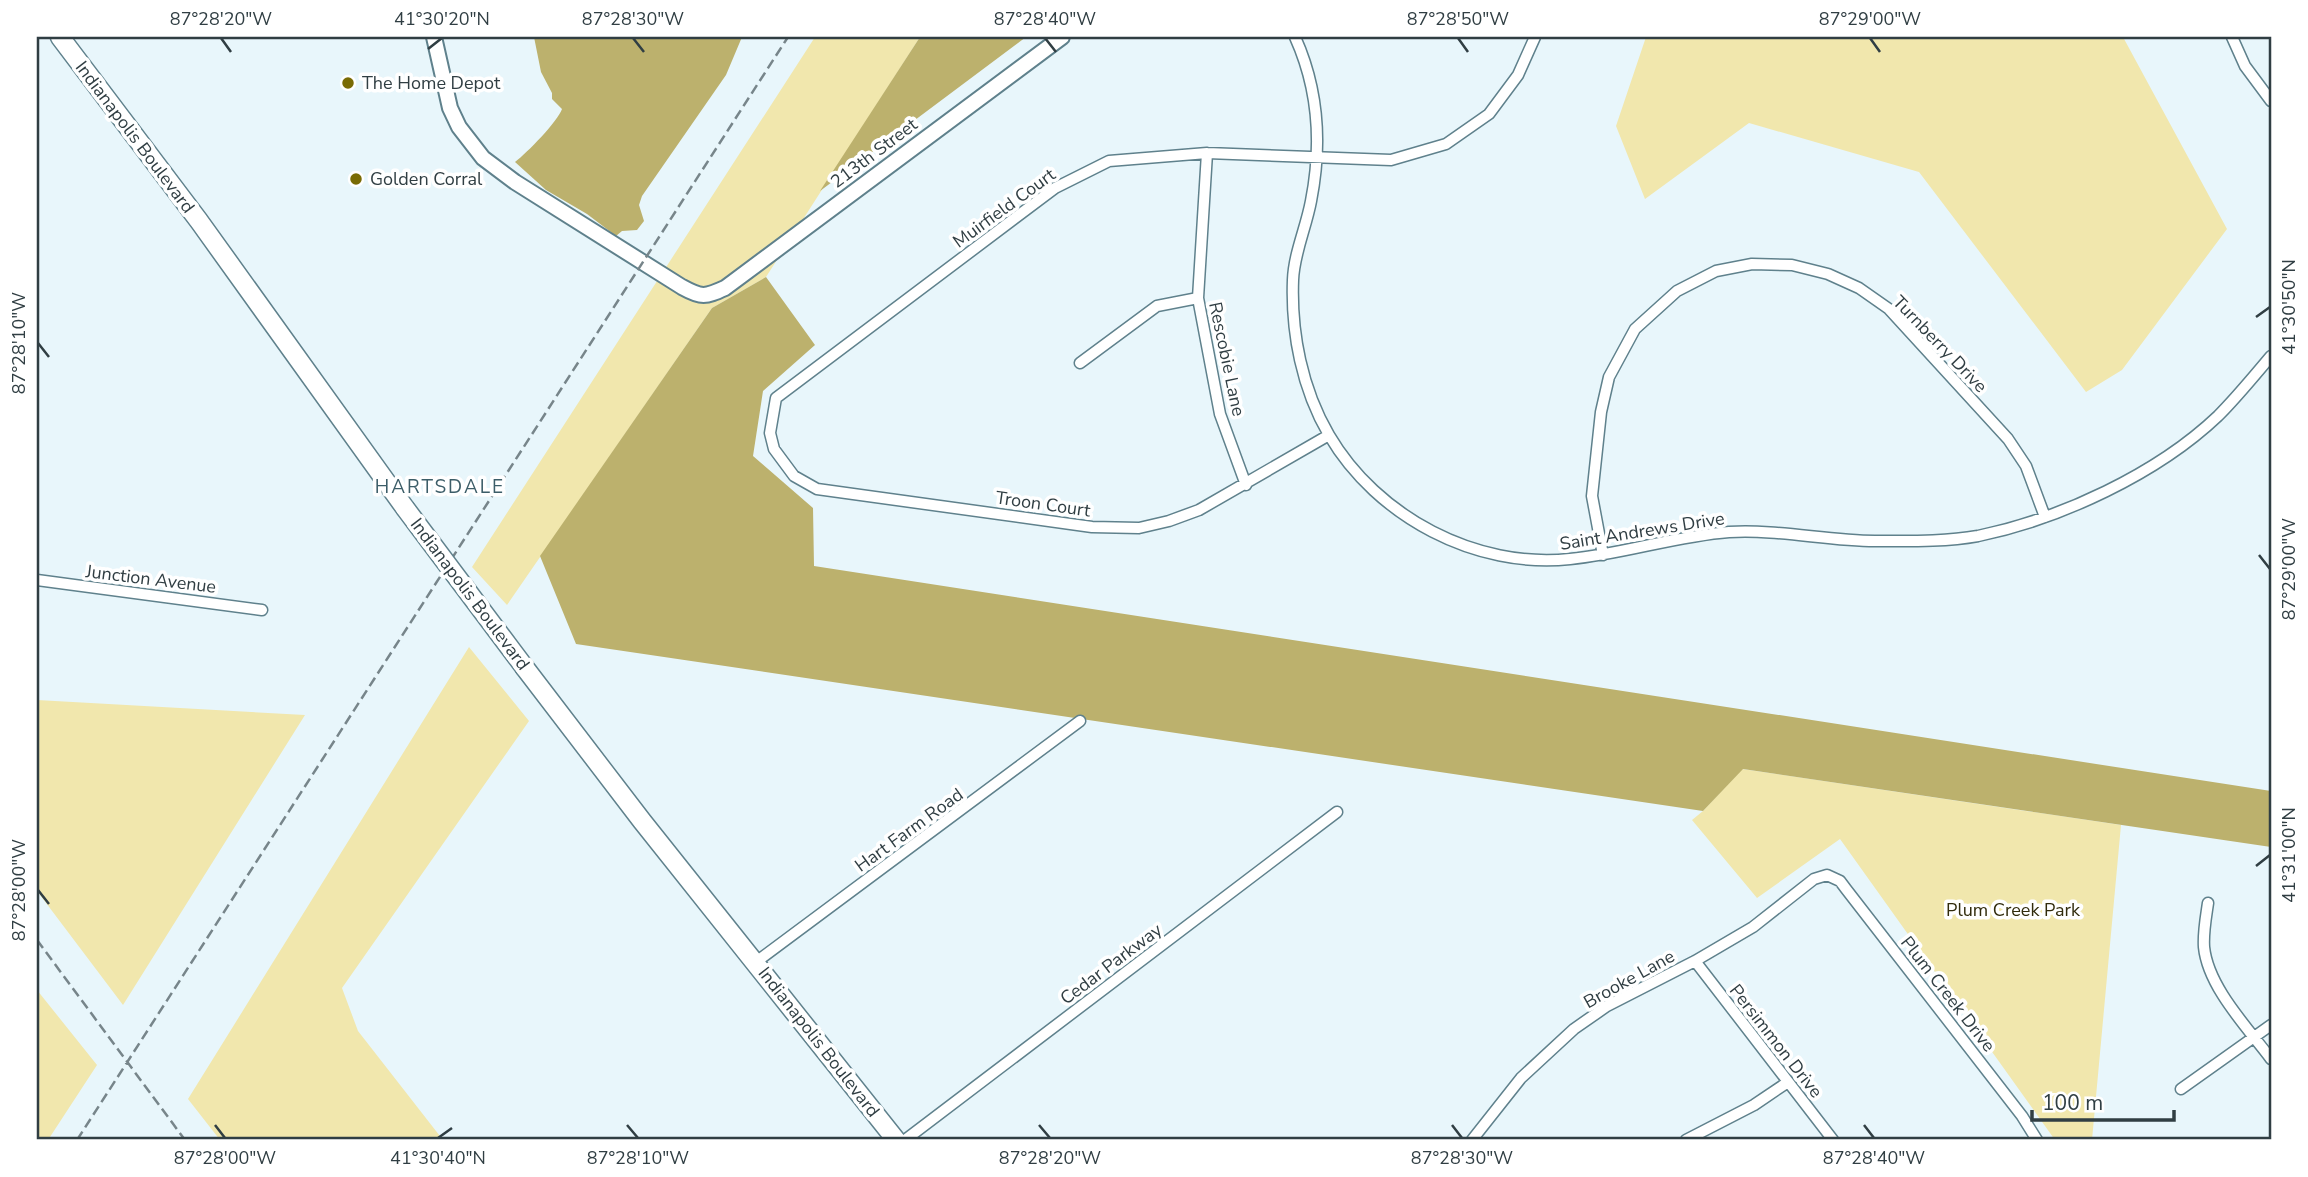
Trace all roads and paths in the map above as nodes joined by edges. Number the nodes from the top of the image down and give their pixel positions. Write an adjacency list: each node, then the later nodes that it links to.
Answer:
1 (60, 37): 25 (highway, Indianapolis Boulevard, bridge)
2 (434, 37): 3 (street, 213th Street)
3 (1062, 37)
4 (1295, 37): 9 (street, Saint Andrews Drive)
5 (1535, 37): 9 (street, Muirfield Court)
6 (2232, 37): 7 (street)
7 (2271, 101)
8 (1208, 153): 9 (street, Muirfield Court); 10 (street, Rescobie Lane); 13 (street, Muirfield Court)
9 (1318, 158): 14 (street, Saint Andrews Drive)
10 (1198, 298): 12 (street); 15 (street, Rescobie Lane)
11 (2271, 356): 16 (street, Saint Andrews Drive)
12 (1080, 363)
13 (772, 424): 15 (street, Troon Court)
14 (1329, 435): 15 (street, Troon Court); 17 (street, Saint Andrews Drive)
15 (1246, 485)
16 (2045, 517): 17 (street, Saint Andrews Drive); 17 (street, Turnberry Drive)
17 (1603, 555)
18 (37, 580): 19 (street, Junction Avenue)
19 (262, 610)
20 (1080, 722): 25 (street, Hart Farm Road)
21 (1336, 812): 32 (street, Cedar Parkway)
22 (1827, 875): 24 (street, Brooke Lane); 36 (street, Plum Creek Drive)
23 (2208, 903): 27 (street)
24 (1695, 961): 29 (street, Persimmon Drive); 33 (street, Brooke Lane)
25 (756, 962): 31 (highway, Indianapolis Boulevard)
26 (2271, 1025): 27 (street)
27 (2255, 1037): 28 (street); 30 (street)
28 (2271, 1059)
29 (1788, 1082): 34 (street); 35 (street, Persimmon Drive)
30 (2181, 1090)
31 (897, 1140)
32 (905, 1140)
33 (1472, 1140)
34 (1686, 1140)
35 (1833, 1140)
36 (2037, 1140)

